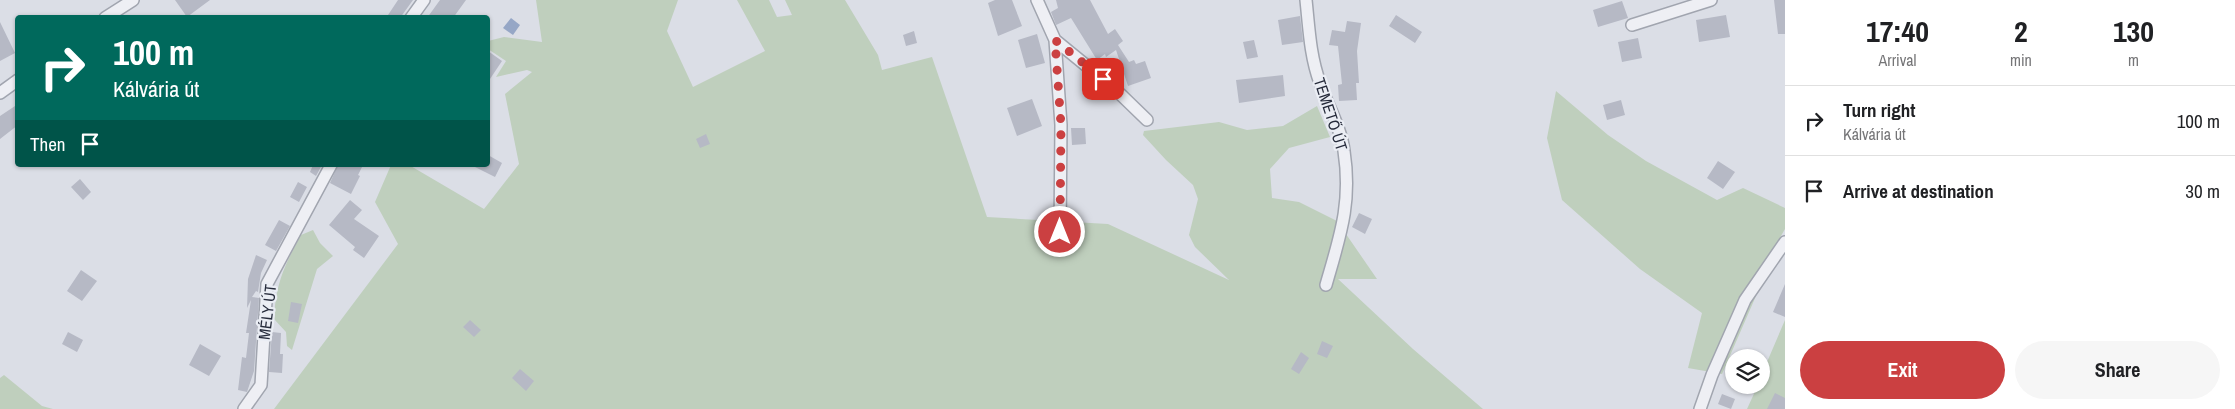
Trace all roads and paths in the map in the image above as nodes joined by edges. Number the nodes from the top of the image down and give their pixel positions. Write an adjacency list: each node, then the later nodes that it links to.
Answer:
1 (133, 0): 6 (street)
2 (424, 0): 7 (street)
3 (1037, 0): 9 (street)
4 (1306, 0): 16 (street, TEMETŐ ÚT)
5 (1711, 0): 8 (street)
6 (109, 15)
7 (413, 15)
8 (1632, 25)
9 (1055, 40): 12 (street); 14 (street)
10 (15, 82): 11 (street)
11 (0, 92)
12 (1147, 120)
13 (330, 167): 17 (street, MÉLY ÚT)
14 (1058, 237)
15 (1785, 242): 18 (street)
16 (1326, 285)
17 (244, 409)
18 (1700, 409)

